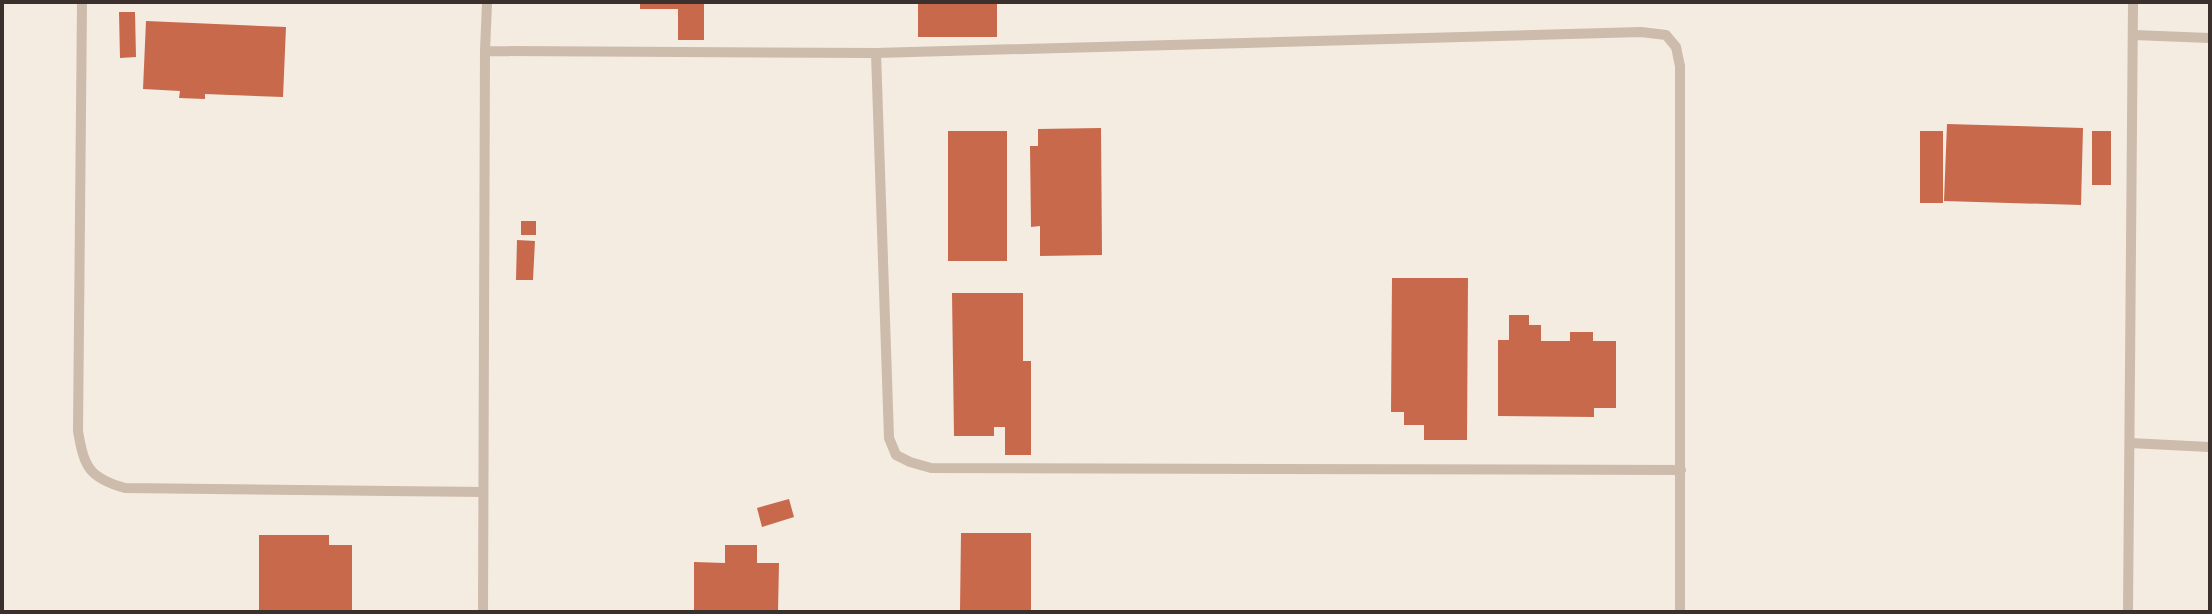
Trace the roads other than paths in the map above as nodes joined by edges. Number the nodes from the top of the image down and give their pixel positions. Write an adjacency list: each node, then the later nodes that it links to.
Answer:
1 (82, 3): 11 (street)
2 (487, 3): 6 (street)
3 (2133, 3): 4 (street)
4 (2134, 35): 5 (street); 8 (street)
5 (2209, 38)
6 (485, 52): 7 (street); 11 (street)
7 (876, 53): 10 (street); 10 (street)
8 (2130, 443): 9 (street); 14 (street)
9 (2209, 447)
10 (1681, 470): 13 (street)
11 (483, 492): 12 (street)
12 (483, 611)
13 (1680, 611)
14 (2128, 611)

